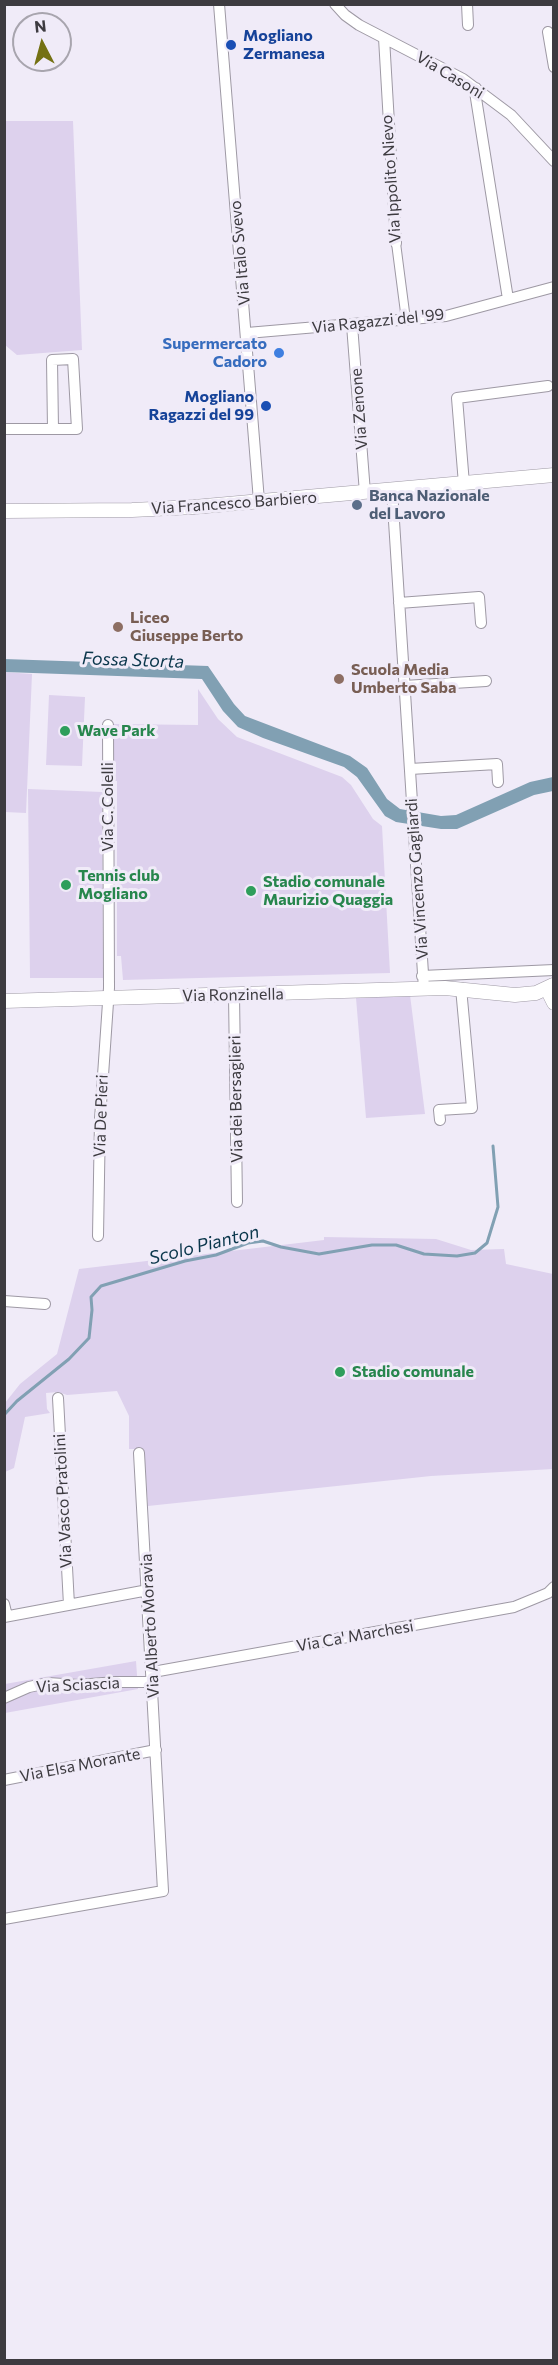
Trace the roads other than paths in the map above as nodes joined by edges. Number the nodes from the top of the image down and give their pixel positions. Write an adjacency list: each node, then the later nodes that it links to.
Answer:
1 (219, 4): 15 (street, Via Italo Svevo)
2 (335, 4): 6 (street, Via Casoni)
3 (467, 4): 4 (street)
4 (468, 25)
5 (548, 32): 7 (street)
6 (384, 38): 8 (street, Via Casoni); 10 (street, Via Ippolito Nievo)
7 (554, 67)
8 (476, 88): 9 (street, Via Casoni); 12 (street)
9 (554, 161)
10 (396, 243): 13 (street, Via Ippolito Nievo)
11 (554, 287): 12 (street, Via Ragazzi del '99)
12 (508, 299): 13 (street, Via Ragazzi del '99)
13 (406, 320): 14 (street, Via Ragazzi del '99)
14 (352, 325): 15 (street, Via Ragazzi del '99); 22 (street, Via Zenone)
15 (247, 333): 23 (street, Via Italo Svevo)
16 (548, 386): 20 (street)
17 (4, 429): 18 (street)
18 (54, 429): 18 (street)
19 (554, 475): 20 (street, Via Francesco Barbiero)
20 (464, 484): 21 (street, Via Francesco Barbiero)
21 (392, 490): 22 (street, Via Francesco Barbiero); 25 (street, Via Vincenzo Gagliardi)
22 (365, 493): 23 (street, Via Francesco Barbiero)
23 (259, 501): 24 (street, Via Francesco Barbiero)
24 (4, 511)
25 (399, 603): 26 (street); 28 (street, Via Vincenzo Gagliardi)
26 (481, 622)
27 (486, 681): 28 (street)
28 (404, 686): 30 (street, Via Vincenzo Gagliardi)
29 (108, 725): 38 (street, Via C. Colelli)
30 (410, 769): 31 (street); 33 (street, Via Vincenzo Gagliardi)
31 (498, 782)
32 (554, 970): 33 (street, Via Ronzinella)
33 (423, 983): 35 (street, Via Ronzinella); 37 (street, Via Ronzinella)
34 (553, 985): 36 (street, Via Ronzinella); 40 (street, Via Ronzinella)
35 (461, 988): 36 (street, Via Ronzinella); 41 (street)
36 (522, 994): 40 (street, Via Ronzinella)
37 (234, 995): 38 (street, Via Ronzinella); 42 (street, Via dei Bersaglieri)
38 (108, 997): 39 (street, Via Ronzinella); 43 (street, Via De Pieri)
39 (4, 1001)
40 (552, 1002)
41 (440, 1120)
42 (237, 1202)
43 (98, 1236)
44 (4, 1301): 45 (street)
45 (45, 1304)
46 (58, 1398): 51 (street, Via Vasco Pratolini)
47 (139, 1453): 49 (street, Via Alberto Moravia)
48 (554, 1587): 53 (street, Via Ca' Marchesi)
49 (148, 1590): 51 (street); 53 (street, Via Alberto Moravia)
50 (4, 1604): 52 (street)
51 (69, 1605): 52 (street)
52 (6, 1617)
53 (153, 1677): 54 (street, Via Sciascia); 55 (street, Via Alberto Moravia)
54 (4, 1698)
55 (156, 1750): 56 (street, Via Elsa Morante); 57 (street, Via Alberto Moravia)
56 (4, 1780)
57 (4, 1920)

